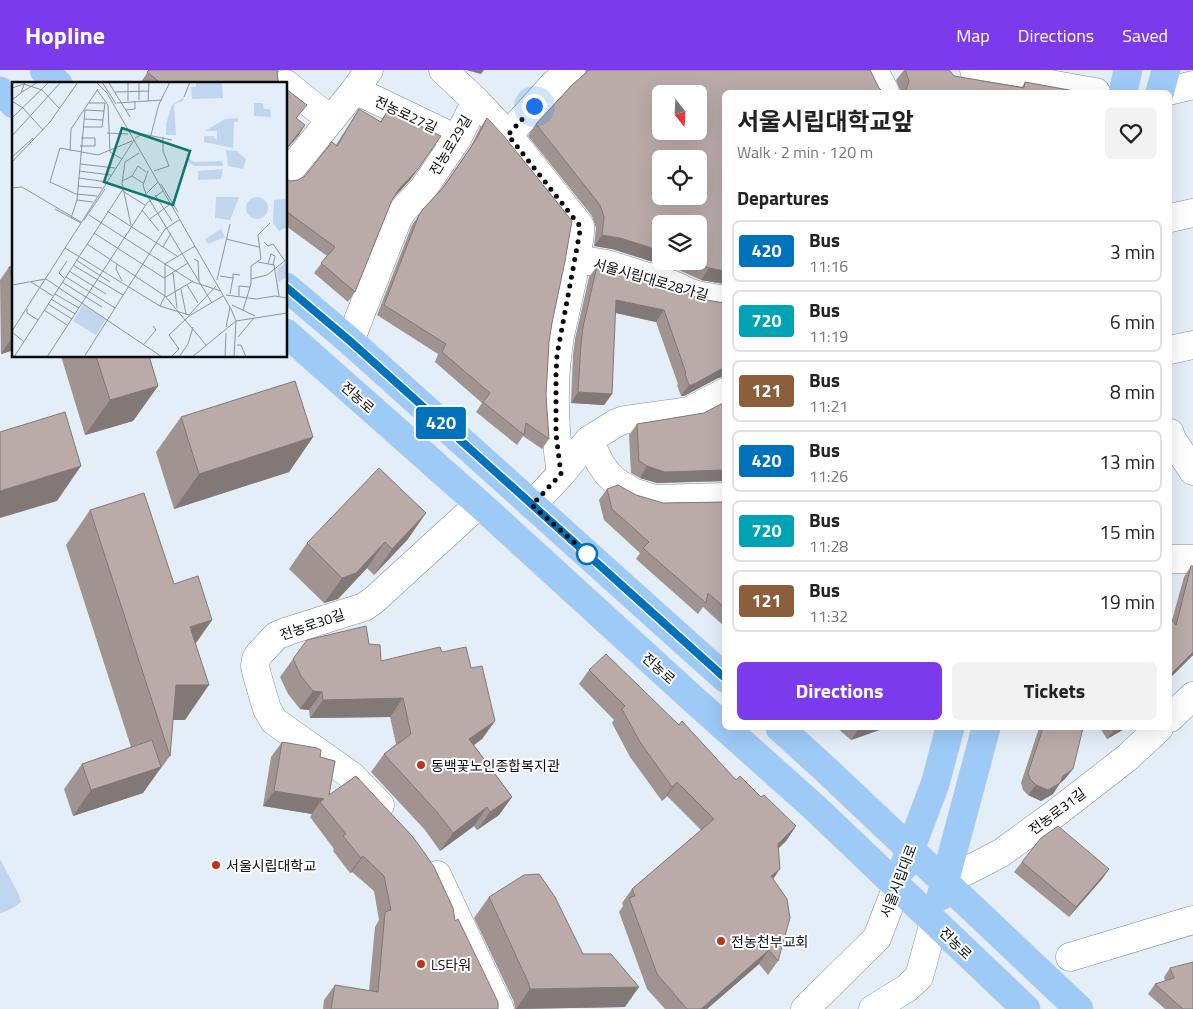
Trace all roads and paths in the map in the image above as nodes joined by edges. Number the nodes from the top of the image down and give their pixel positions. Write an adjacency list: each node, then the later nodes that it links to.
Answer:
1 (268, 70): 9 (street)
2 (443, 70): 19 (street, 전농로29길)
3 (571, 70): 22 (street)
4 (874, 70): 13 (street)
5 (974, 70): 10 (street)
6 (1128, 70): 15 (main road)
7 (1166, 70): 16 (main road)
8 (362, 80): 21 (street, 전농로27길); 23 (street, 전농로27길)
9 (283, 82)
10 (1011, 84): 14 (street)
11 (288, 86): 21 (street)
12 (1193, 86): 17 (street)
13 (884, 90)
14 (1084, 90)
15 (1123, 90)
16 (1161, 90)
17 (1172, 90)
18 (0, 91): 20 (main road)
19 (476, 101): 22 (street, 전농로29길); 23 (street, 전농로29길)
20 (12, 102)
21 (331, 120): 24 (street, 전농로27길)
22 (508, 135): 27 (street, 전농로29길)
23 (457, 139): 31 (street, 전농로29길)
24 (288, 173)
25 (1193, 213): 26 (street)
26 (1172, 218)
27 (576, 259): 29 (street, 서울시립대로28가길); 38 (street, 전농로29길)
28 (288, 289): 31 (main road)
29 (722, 299)
30 (288, 335): 40 (main road, 전농로)
31 (350, 341): 41 (main road)
32 (1193, 344): 33 (street)
33 (1172, 349)
34 (722, 394): 35 (street)
35 (589, 440): 38 (street); 39 (street)
36 (1172, 440): 37 (street)
37 (1193, 471)
38 (561, 474): 41 (street)
39 (722, 497)
40 (479, 504): 47 (main road, 전농로); 53 (street, 전농로30길)
41 (532, 505): 44 (main road)
42 (1172, 559): 43 (street)
43 (1193, 559)
44 (722, 675)
45 (1193, 696): 46 (street)
46 (1172, 716)
47 (722, 725)
48 (728, 730): 57 (main road, 전농로)
49 (782, 730): 54 (main road)
50 (949, 730): 54 (main road, 서울시립대로)
51 (985, 730): 56 (main road)
52 (1157, 730): 56 (street, 전농로31길)
53 (394, 820)
54 (910, 850): 56 (main road); 57 (main road, 서울시립대로)
55 (424, 855): 61 (street)
56 (945, 882): 59 (main road); 65 (main road)
57 (897, 886): 59 (main road, 전농로); 62 (street, 서울시립대로)
58 (1193, 920): 60 (street)
59 (934, 922): 63 (street); 64 (main road, 전농로)
60 (1070, 957)
61 (500, 1009)
62 (804, 1009)
63 (873, 1009)
64 (1026, 1009)
65 (1079, 1009)

